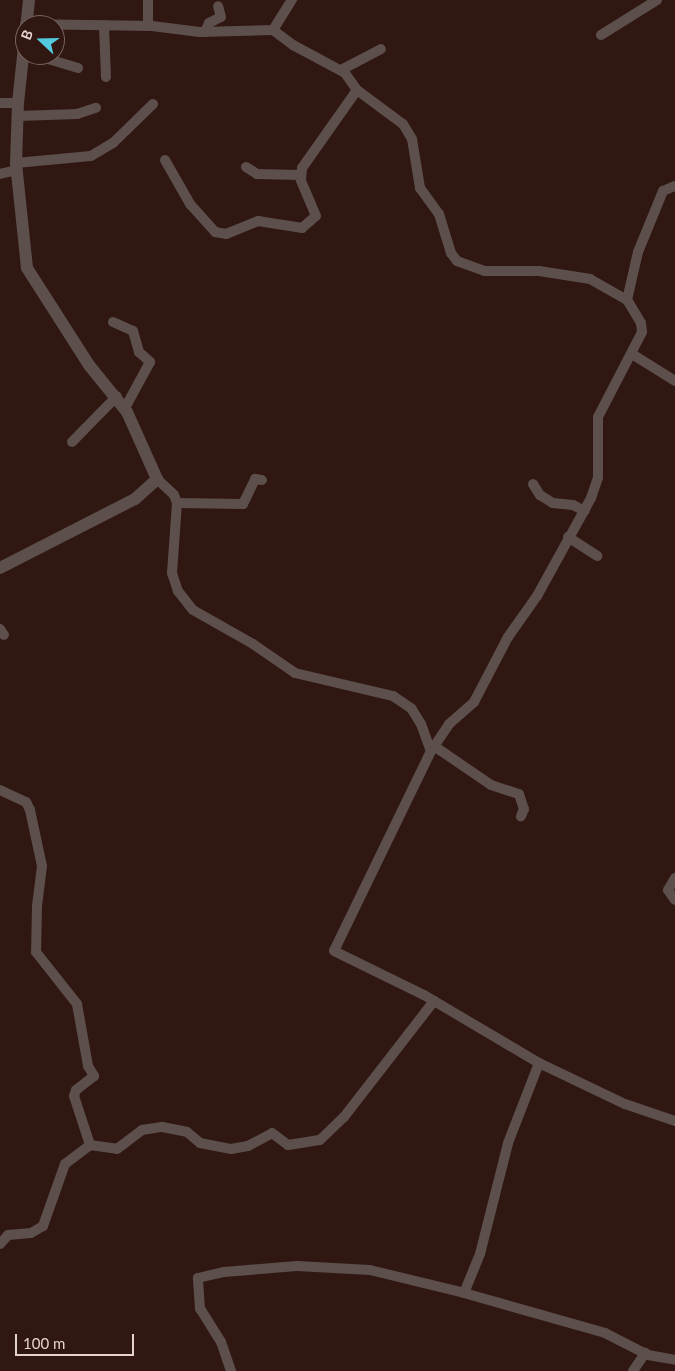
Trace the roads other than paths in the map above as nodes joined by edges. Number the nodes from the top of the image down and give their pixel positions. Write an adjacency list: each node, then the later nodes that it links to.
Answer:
1 (29, 0): 6 (street)
2 (148, 0): 9 (street)
3 (292, 0): 10 (street)
4 (657, 0): 12 (street)
5 (218, 6): 11 (street)
6 (26, 15)
7 (65, 25): 8 (street)
8 (104, 25): 9 (street); 18 (street)
9 (148, 26): 11 (street)
10 (273, 30): 11 (street); 17 (street)
11 (205, 32)
12 (601, 35)
13 (382, 49): 17 (street)
14 (65, 64): 16 (street)
15 (26, 65): 21 (street)
16 (78, 68)
17 (341, 70): 19 (street)
18 (106, 77)
19 (357, 90): 29 (street); 31 (street)
20 (0, 103): 21 (street)
21 (18, 103): 24 (street)
22 (153, 104): 26 (street)
23 (96, 108): 24 (street)
24 (18, 116): 26 (street)
25 (165, 160): 29 (street)
26 (16, 166): 28 (street); 35 (street)
27 (246, 168): 29 (street)
28 (0, 174)
29 (300, 175)
30 (675, 186): 31 (street)
31 (627, 300): 33 (street)
32 (113, 322): 36 (street)
33 (632, 354): 34 (street); 42 (street)
34 (675, 381)
35 (117, 396): 36 (street); 37 (street)
36 (124, 408): 38 (street)
37 (72, 442)
38 (157, 479): 41 (street); 45 (street)
39 (262, 480): 41 (street)
40 (532, 484): 42 (street)
41 (177, 503): 46 (street)
42 (585, 511): 43 (street)
43 (568, 537): 44 (street); 46 (street)
44 (597, 556)
45 (0, 568)
46 (432, 749): 48 (street); 51 (street)
47 (0, 790): 54 (street)
48 (521, 816)
49 (675, 878): 50 (street)
50 (675, 900)
51 (434, 1001): 52 (street); 54 (street)
52 (539, 1063): 53 (street); 56 (street)
53 (675, 1121)
54 (90, 1145): 55 (street)
55 (0, 1244)
56 (464, 1293): 57 (street); 59 (street)
57 (645, 1354): 58 (street); 60 (street)
58 (675, 1360)
59 (231, 1371)
60 (633, 1371)

